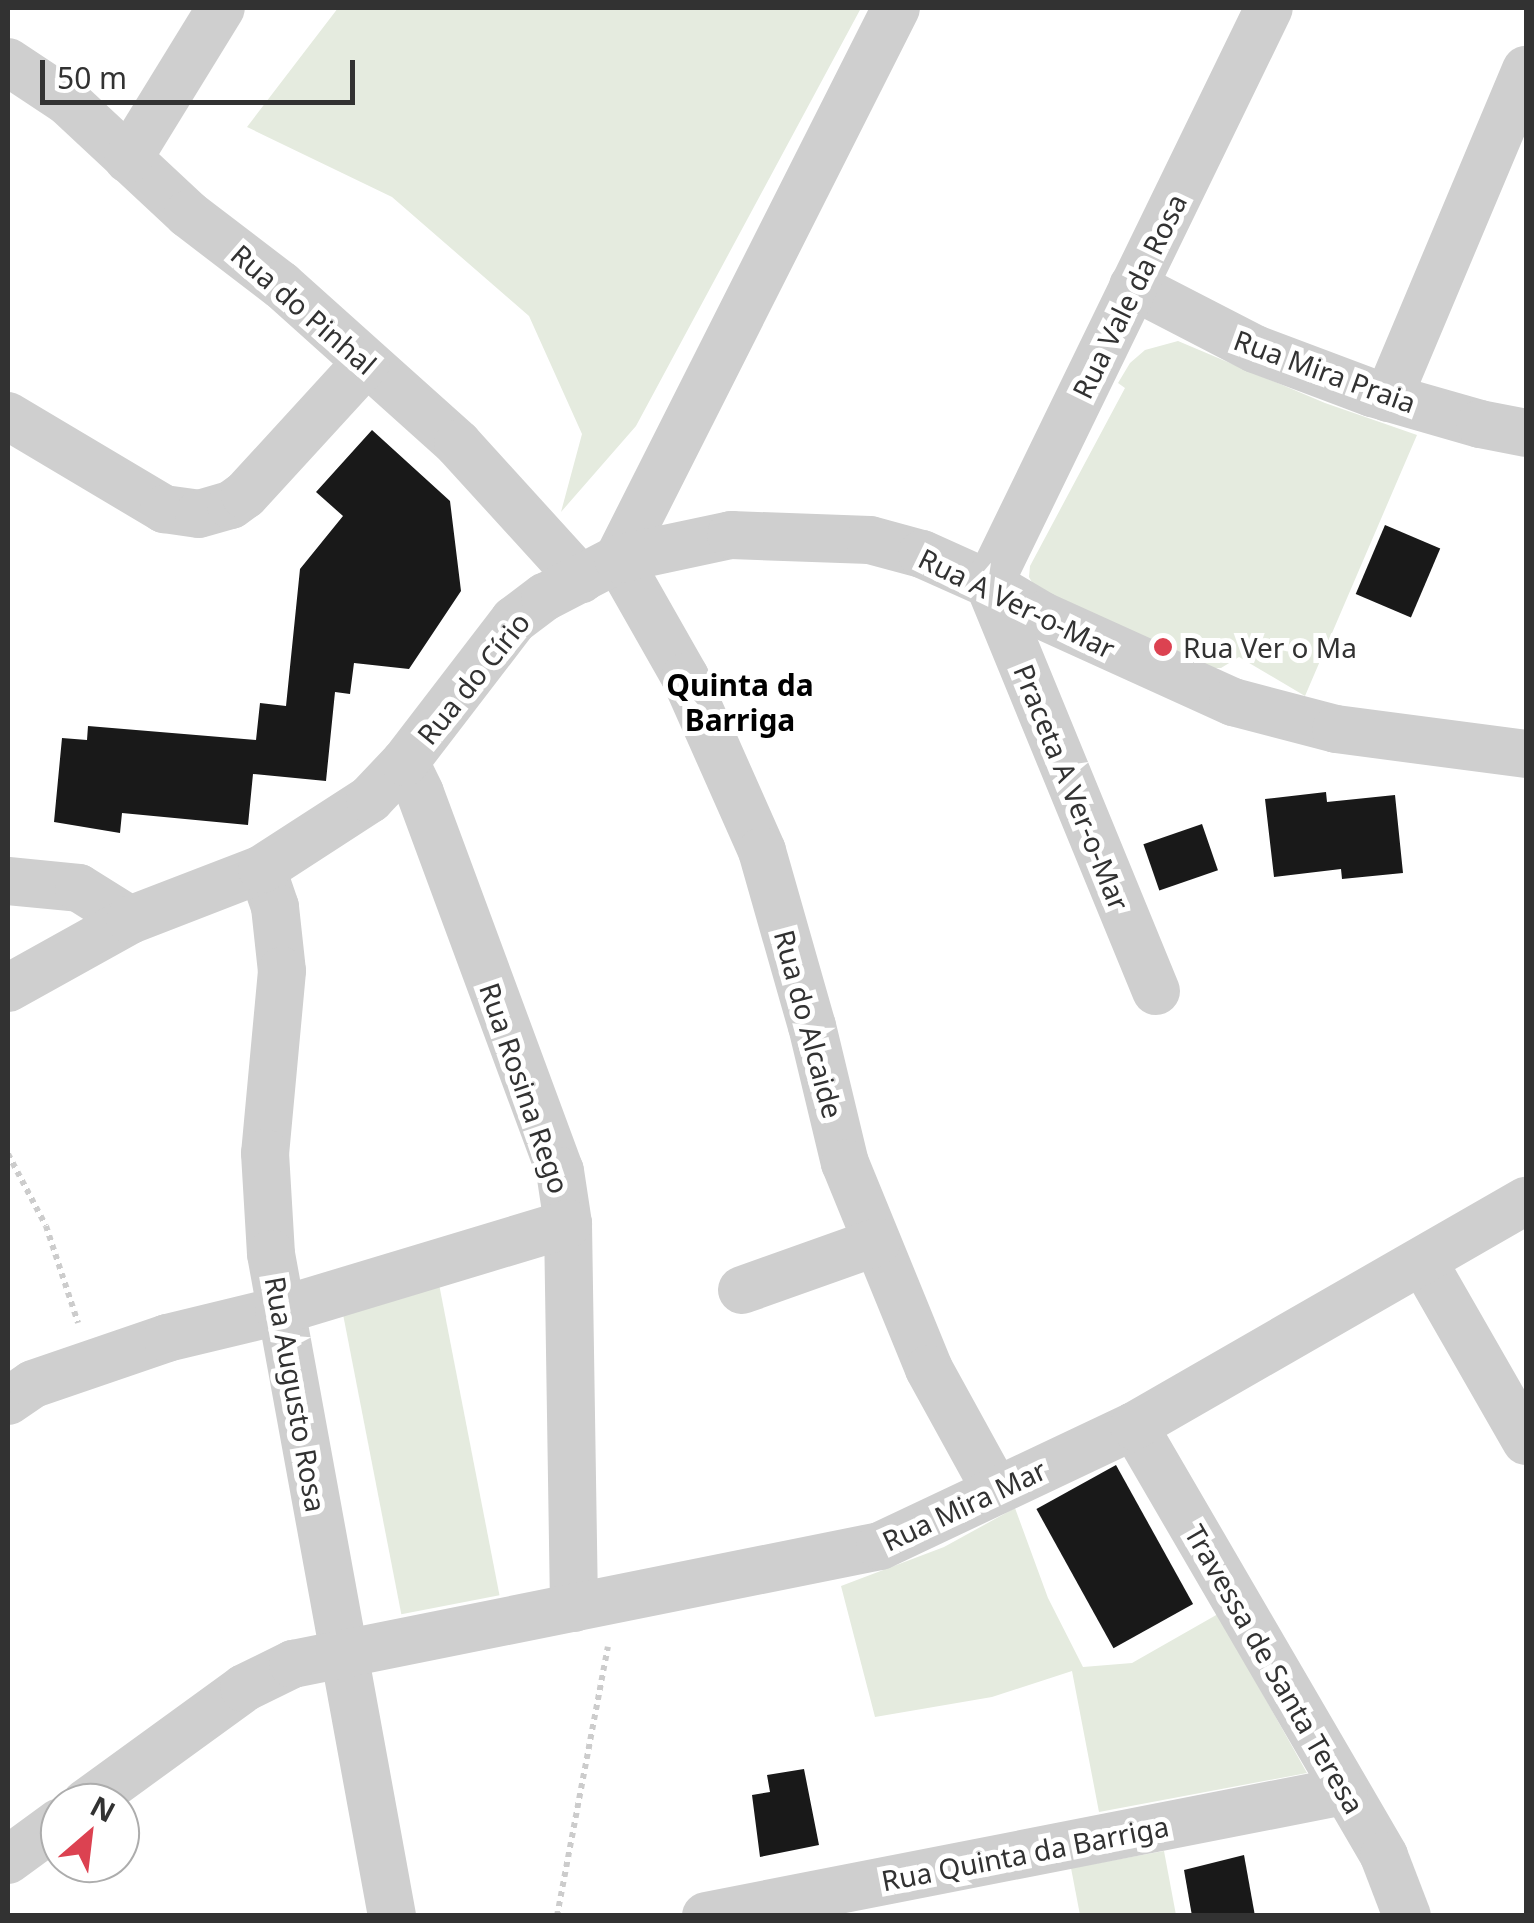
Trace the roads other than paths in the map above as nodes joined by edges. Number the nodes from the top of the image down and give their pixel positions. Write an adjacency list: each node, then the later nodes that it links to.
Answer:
1 (221, 8): 6 (street)
2 (896, 8): 12 (street)
3 (1269, 8): 7 (street, Rua Vale da Rosa)
4 (8, 62): 6 (street, Rua do Pinhal)
5 (1526, 70): 9 (street)
6 (128, 160): 8 (street, Rua do Pinhal)
7 (1133, 286): 9 (street, Rua Mira Praia); 13 (street, Rua Vale da Rosa)
8 (366, 363): 10 (street); 12 (street, Rua do Pinhal)
9 (1388, 398): 11 (street, Rua Mira Praia)
10 (8, 416)
11 (1526, 433)
12 (599, 569): 13 (street, Rua A Ver-o-Mar); 15 (street, Rua do Círio); 23 (street, Rua do Alcaide)
13 (989, 584): 14 (street, Rua A Ver-o-Mar); 20 (street, Praceta A Ver-o-Mar)
14 (1526, 754)
15 (405, 762): 16 (street, Rua do Círio); 22 (street, Rua Rosina Rego)
16 (262, 869): 18 (street, Rua do Círio); 26 (street, Rua Augusto Rosa)
17 (8, 881): 18 (street)
18 (130, 920): 19 (street, Rua do Círio)
19 (8, 988)
20 (1156, 991)
21 (1526, 1201): 24 (street, Rua Mira Mar)
22 (568, 1224): 26 (street); 31 (street, Rua Rosina Rego)
23 (877, 1242): 25 (street); 30 (street, Rua do Alcaide)
24 (1424, 1263): 28 (street, Rua Mira Mar); 29 (street)
25 (742, 1290)
26 (279, 1311): 27 (street); 32 (street, Rua Augusto Rosa)
27 (8, 1400)
28 (1134, 1426): 30 (street, Rua Mira Mar); 34 (street, Travessa de Santa Teresa)
29 (1526, 1440)
30 (996, 1492): 31 (street, Rua Mira Mar)
31 (596, 1604): 32 (street, Rua Mira Mar)
32 (344, 1656): 33 (street, Rua Mira Mar); 37 (street, Rua Augusto Rosa)
33 (114, 1783)
34 (1344, 1790): 38 (street, Rua Quinta da Barriga); 39 (street, Travessa de Santa Teresa)
35 (40, 1837): 36 (street)
36 (8, 1860)
37 (392, 1916)
38 (706, 1916)
39 (1407, 1916)

